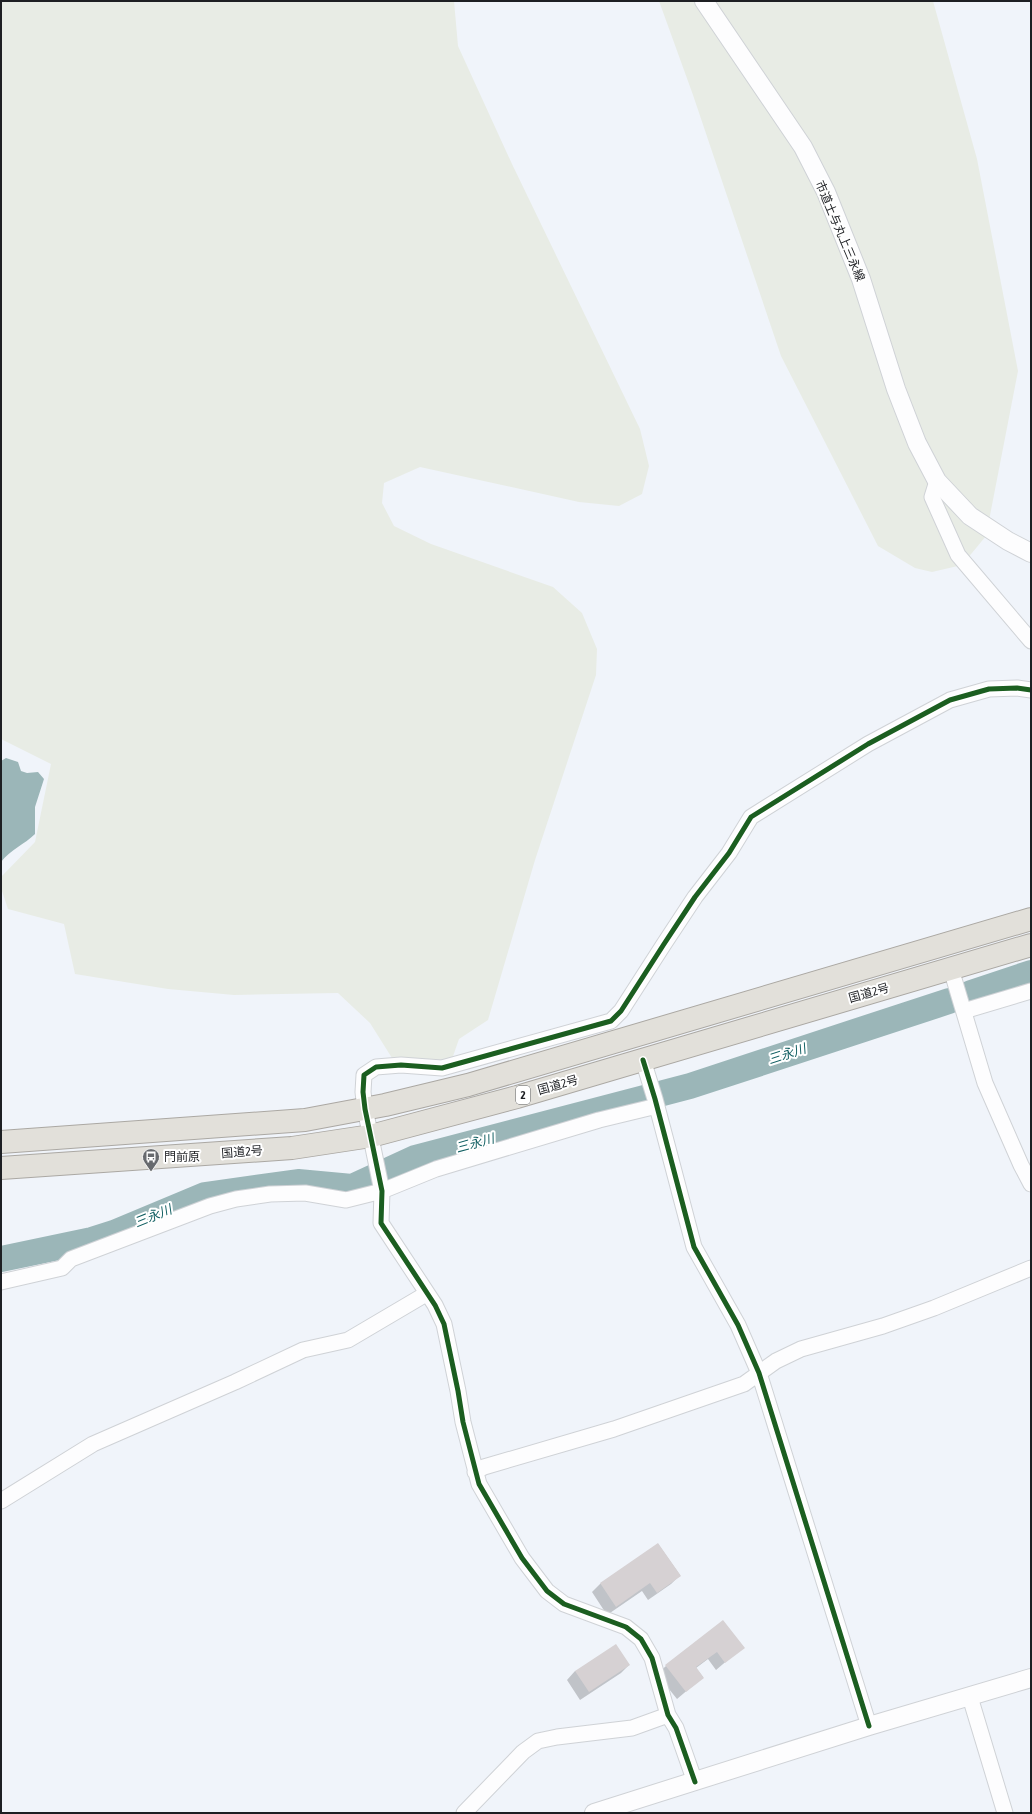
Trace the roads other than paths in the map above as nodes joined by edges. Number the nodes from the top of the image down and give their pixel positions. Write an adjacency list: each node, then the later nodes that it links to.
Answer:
1 (704, 1): 2 (street, 市道土与丸上三永線)
2 (937, 481): 3 (street, 市道土与丸上三永線); 4 (street)
3 (1031, 554)
4 (1031, 641)
5 (1031, 690): 13 (street)
6 (1031, 919): 13 (highway, 国道2号 / 2)
7 (1031, 945): 8 (highway, 国道2号 / 2)
8 (951, 969): 10 (street); 11 (highway, 国道2号 / 2)
9 (1031, 991): 10 (street)
10 (964, 1011): 17 (street)
11 (646, 1069): 12 (street); 15 (highway, 国道2号 / 2)
12 (656, 1103): 18 (street); 22 (street)
13 (365, 1109): 14 (highway, 国道2号 / 2); 15 (street)
14 (1, 1142)
15 (372, 1144): 16 (highway, 国道2号 / 2); 18 (street)
16 (1, 1168)
17 (1031, 1184)
18 (381, 1188): 20 (street); 21 (street)
19 (1031, 1268): 22 (street)
20 (1, 1282)
21 (426, 1294): 23 (street); 24 (street)
22 (759, 1373): 23 (street); 28 (street)
23 (475, 1472): 27 (street)
24 (1, 1501)
25 (1031, 1678): 26 (street)
26 (970, 1697): 28 (street); 32 (street)
27 (668, 1715): 29 (street); 30 (street)
28 (869, 1726): 29 (street)
29 (695, 1782): 31 (street)
30 (464, 1813)
31 (594, 1813)
32 (1005, 1813)

